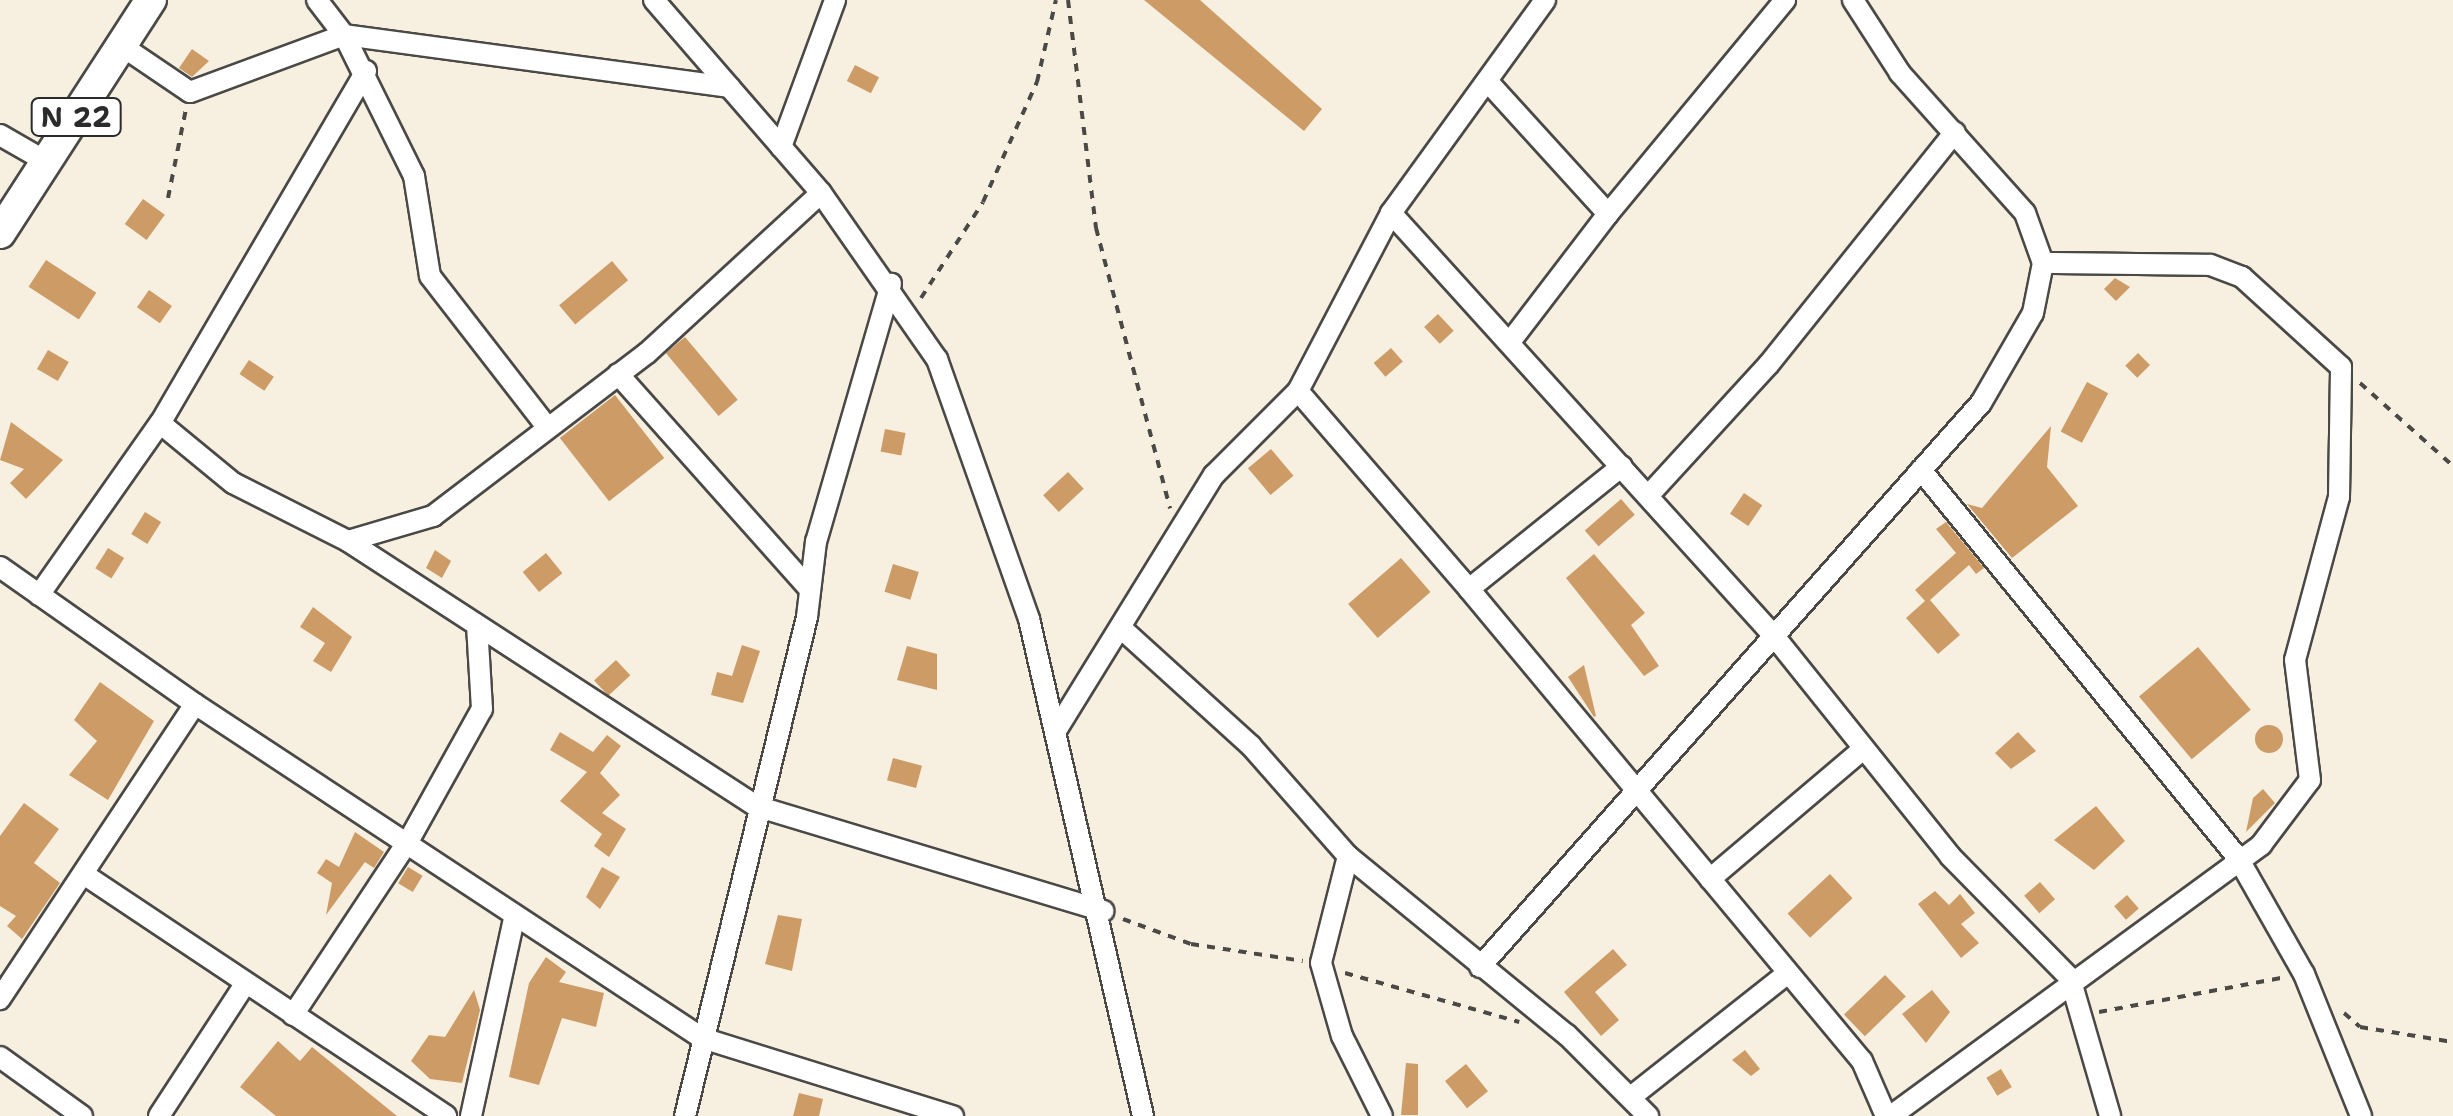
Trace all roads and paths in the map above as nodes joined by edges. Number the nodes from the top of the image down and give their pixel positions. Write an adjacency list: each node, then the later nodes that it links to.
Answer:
1 (151, 0): 11 (main road, N 22)
2 (317, 0): 10 (street)
3 (654, 0): 14 (street)
4 (835, 0): 18 (street)
5 (1056, 0): 27 (path)
6 (1068, 0): 38 (path)
7 (1545, 0): 13 (street)
8 (1785, 0): 23 (street)
9 (1853, 0): 16 (street)
10 (344, 35): 12 (street); 14 (street); 15 (street)
11 (122, 46): 15 (street); 19 (main road, N 22)
12 (366, 71): 32 (street); 33 (street)
13 (1489, 83): 22 (street); 23 (street)
14 (730, 87): 18 (street)
15 (190, 92): 21 (path)
16 (1956, 132): 25 (street); 37 (street)
17 (3, 139): 19 (street)
18 (781, 147): 20 (street)
19 (47, 162): 24 (main road, N 22)
20 (821, 193): 26 (street); 30 (street)
21 (168, 198)
22 (1391, 213): 28 (street); 31 (street)
23 (1608, 214): 28 (street)
24 (0, 232)
25 (2043, 263): 29 (street); 36 (street)
26 (891, 284): 27 (street); 41 (street)
27 (910, 314): 48 (street)
28 (1510, 342): 34 (street)
29 (2341, 367): 35 (path); 54 (street)
30 (618, 374): 33 (street); 41 (street)
31 (1298, 391): 38 (street); 42 (street)
32 (160, 423): 39 (street); 43 (street)
33 (547, 427): 39 (street)
34 (1622, 466): 37 (street); 42 (street)
35 (2453, 466)
36 (1921, 470): 46 (street); 54 (street)
37 (1648, 496): 46 (street)
38 (1176, 530): 45 (street)
39 (348, 541): 44 (street)
40 (0, 567): 43 (street)
41 (810, 588): 51 (street)
42 (1469, 589): 50 (street)
43 (39, 595): 47 (street)
44 (477, 626): 51 (street); 52 (street)
45 (1120, 628): 48 (street); 53 (street)
46 (1774, 636): 49 (street); 50 (street)
47 (195, 704): 52 (street); 55 (street)
48 (1057, 729): 57 (street)
49 (1860, 751): 56 (street); 62 (street)
50 (1634, 784): 56 (street); 59 (street)
51 (756, 806): 57 (street); 67 (street)
52 (409, 840): 58 (street); 65 (street)
53 (1348, 856): 59 (street); 79 (street)
54 (2238, 858): 61 (street); 62 (street)
55 (85, 875): 63 (street); 64 (street)
56 (1710, 879): 60 (street)
57 (1103, 911): 78 (street)
58 (514, 918): 67 (street); 75 (street)
59 (1480, 967): 70 (street)
60 (1787, 974): 70 (street); 81 (street)
61 (2304, 974): 66 (path); 68 (path); 83 (street)
62 (2070, 978): 66 (street); 81 (street)
63 (245, 984): 65 (street); 73 (street)
64 (0, 999)
65 (292, 1015): 74 (street)
66 (2084, 1015): 82 (street)
67 (702, 1038): 71 (street); 76 (street)
68 (2453, 1042)
69 (0, 1057): 72 (street)
70 (1631, 1097): 80 (street)
71 (898, 1109): 77 (street)
72 (82, 1116)
73 (159, 1116)
74 (446, 1116)
75 (471, 1116)
76 (685, 1116)
77 (953, 1116)
78 (1143, 1116)
79 (1382, 1116)
80 (1648, 1116)
81 (1888, 1116)
82 (2110, 1116)
83 (2362, 1116)

